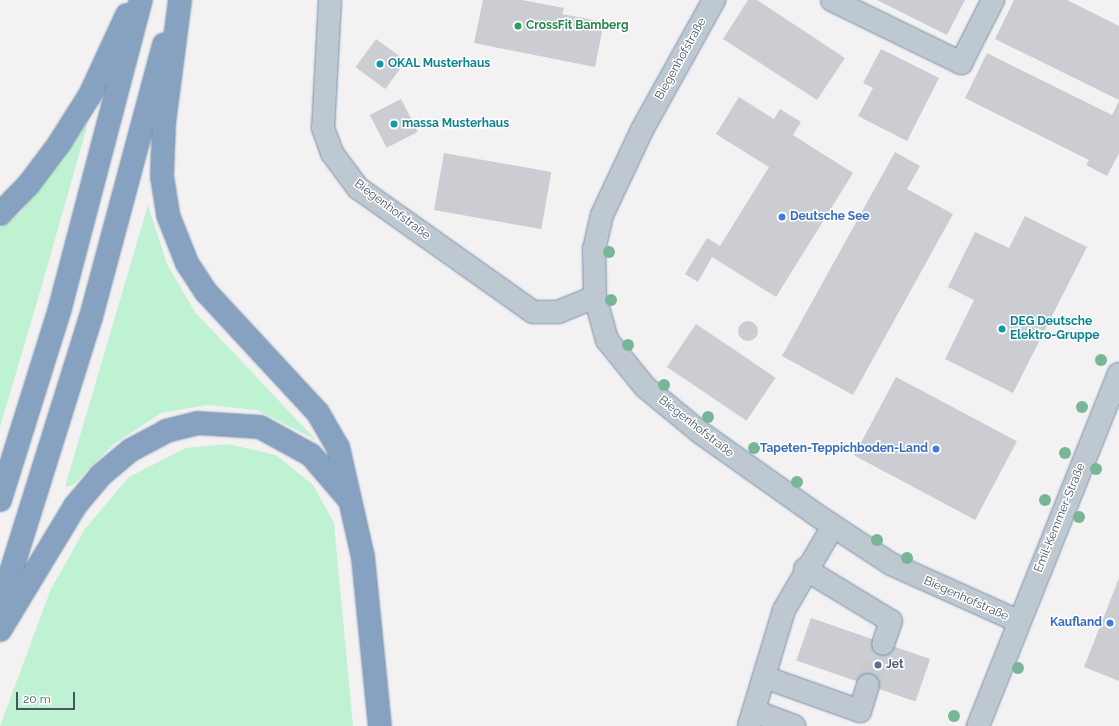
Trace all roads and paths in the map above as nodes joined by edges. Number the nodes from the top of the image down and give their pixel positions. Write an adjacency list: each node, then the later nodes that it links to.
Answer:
1 (134, 0): 9 (highway)
2 (142, 0): 12 (highway)
3 (175, 0): 16 (highway)
4 (180, 0): 13 (highway)
5 (330, 0): 10 (street, Biegenhofstraße)
6 (714, 0): 10 (street, Biegenhofstraße)
7 (832, 0): 8 (street)
8 (993, 0)
9 (0, 214)
10 (595, 298): 14 (street, Biegenhofstraße)
11 (1119, 374): 17 (street, Emil-Kemmer-Straße)
12 (0, 500)
13 (354, 506): 18 (highway); 23 (highway)
14 (833, 526): 15 (street); 17 (street, Biegenhofstraße)
15 (805, 569): 19 (street); 20 (street)
16 (0, 607)
17 (1018, 621): 25 (street, Emil-Kemmer-Straße)
18 (0, 630)
19 (883, 644)
20 (764, 677): 21 (street); 22 (street)
21 (868, 685)
22 (752, 719): 24 (street)
23 (380, 726)
24 (794, 726)
25 (978, 726)

